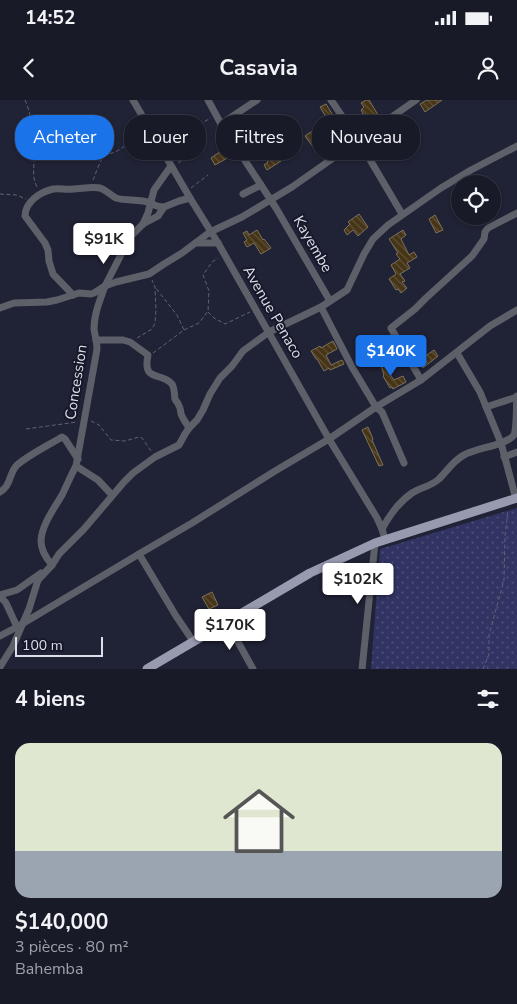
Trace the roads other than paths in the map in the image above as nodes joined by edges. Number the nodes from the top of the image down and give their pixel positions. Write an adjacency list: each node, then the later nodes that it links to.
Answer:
1 (133, 100): 14 (street, Avenue Penaco)
2 (208, 100): 6 (street, Kayembe)
3 (257, 100): 7 (street)
4 (331, 100): 8 (street)
5 (414, 101): 9 (street)
6 (216, 115)
7 (234, 115)
8 (341, 115)
9 (395, 115)
10 (517, 146): 22 (street)
11 (245, 160): 15 (street, Kayembe)
12 (331, 160): 18 (street)
13 (370, 160): 22 (street)
14 (171, 166): 17 (street, Avenue Penaco); 19 (street)
15 (261, 185): 16 (street); 18 (street, Kayembe)
16 (243, 194)
17 (188, 195): 20 (street); 24 (street, Avenue Penaco)
18 (272, 200): 24 (street); 29 (street, Kayembe)
19 (150, 204): 20 (street); 23 (street); 28 (street)
20 (164, 208): 23 (street)
21 (517, 213): 36 (street)
22 (402, 214): 29 (street)
23 (143, 224): 27 (street, Concession)
24 (210, 232): 25 (street); 26 (street, Avenue Penaco)
25 (195, 242): 26 (street); 27 (street)
26 (218, 243): 33 (street, Avenue Penaco)
27 (105, 286): 28 (street); 34 (street, Concession)
28 (73, 295): 31 (street)
29 (330, 301): 30 (street)
30 (321, 307): 33 (street); 38 (street)
31 (0, 308)
32 (517, 310): 35 (street)
33 (269, 332): 40 (street); 41 (street, Avenue Penaco)
34 (96, 340): 40 (street); 45 (street, Concession)
35 (457, 352): 36 (street); 39 (street)
36 (421, 380): 38 (street)
37 (517, 396): 39 (street); 42 (street)
38 (376, 407): 41 (street); 46 (street)
39 (486, 407): 42 (street)
40 (189, 428): 48 (street)
41 (328, 439): 50 (street, Avenue Penaco); 53 (street)
42 (501, 443): 44 (street); 50 (street)
43 (517, 452): 44 (street)
44 (504, 457): 49 (street)
45 (77, 462): 47 (street); 48 (street); 54 (street, Concession)
46 (404, 463)
47 (0, 492)
48 (112, 495): 54 (street)
49 (514, 499): 51 (main road)
50 (382, 529): 51 (street, Avenue Penaco)
51 (385, 539): 52 (main road)
52 (375, 543): 57 (main road); 64 (street)
53 (139, 554): 58 (street); 60 (street)
54 (52, 565): 55 (street)
55 (46, 571): 56 (street); 58 (street)
56 (0, 595): 58 (street)
57 (227, 622): 60 (main road); 63 (street)
58 (20, 626): 59 (street); 61 (street)
59 (0, 636)
60 (194, 641): 62 (main road)
61 (0, 667)
62 (148, 669)
63 (253, 669)
64 (362, 669)

